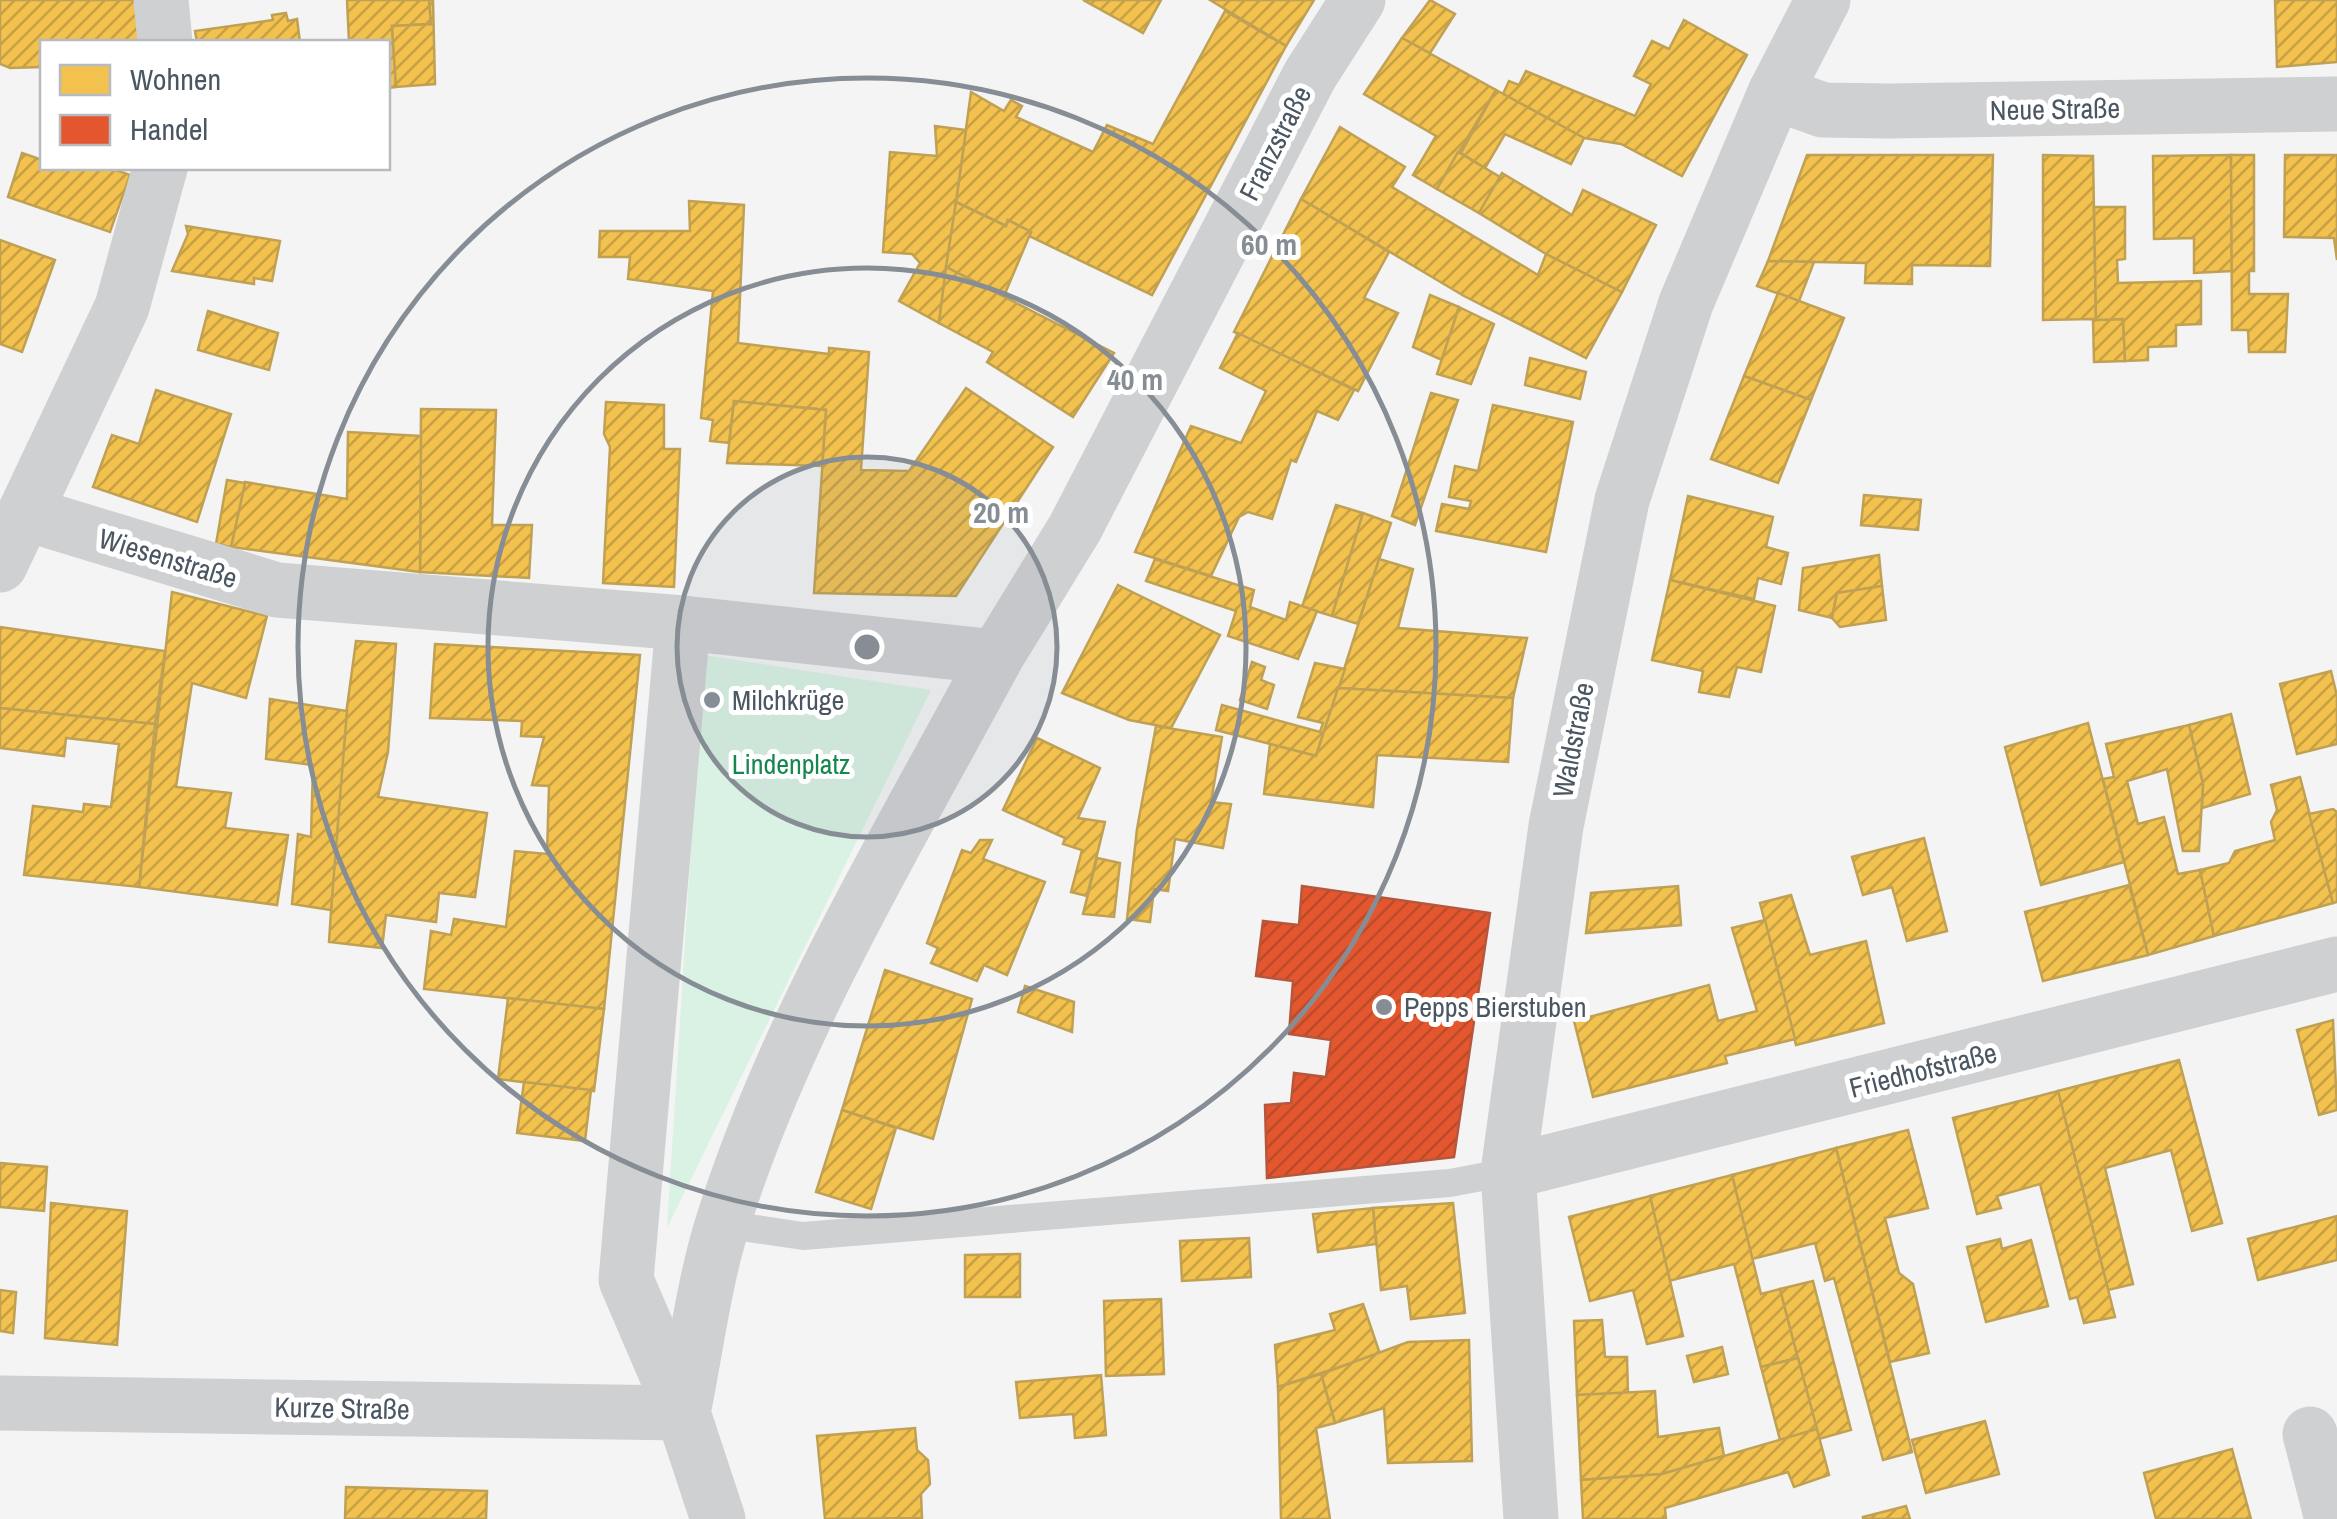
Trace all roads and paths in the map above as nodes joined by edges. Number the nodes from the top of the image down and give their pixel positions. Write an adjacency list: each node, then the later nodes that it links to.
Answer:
1 (161, 0): 4 (street)
2 (1358, 0): 11 (street, Franzstraße)
3 (1823, 0): 5 (street, Waldstraße)
4 (165, 40)
5 (1775, 93): 6 (street, Neue Straße); 13 (street, Waldstraße)
6 (2337, 104)
7 (159, 170): 8 (street)
8 (27, 514): 9 (street); 10 (street, Wiesenstraße)
9 (0, 565)
10 (682, 623): 11 (street); 16 (street)
11 (996, 658): 14 (street)
12 (2337, 964): 13 (street, Friedhofstraße)
13 (1508, 1172): 14 (lane); 19 (street, Waldstraße)
14 (722, 1224): 16 (street)
15 (0, 1403): 16 (street, Kurze Straße)
16 (684, 1413): 18 (street)
17 (2310, 1434): 20 (street)
18 (718, 1519)
19 (1532, 1519)
20 (2332, 1519)

